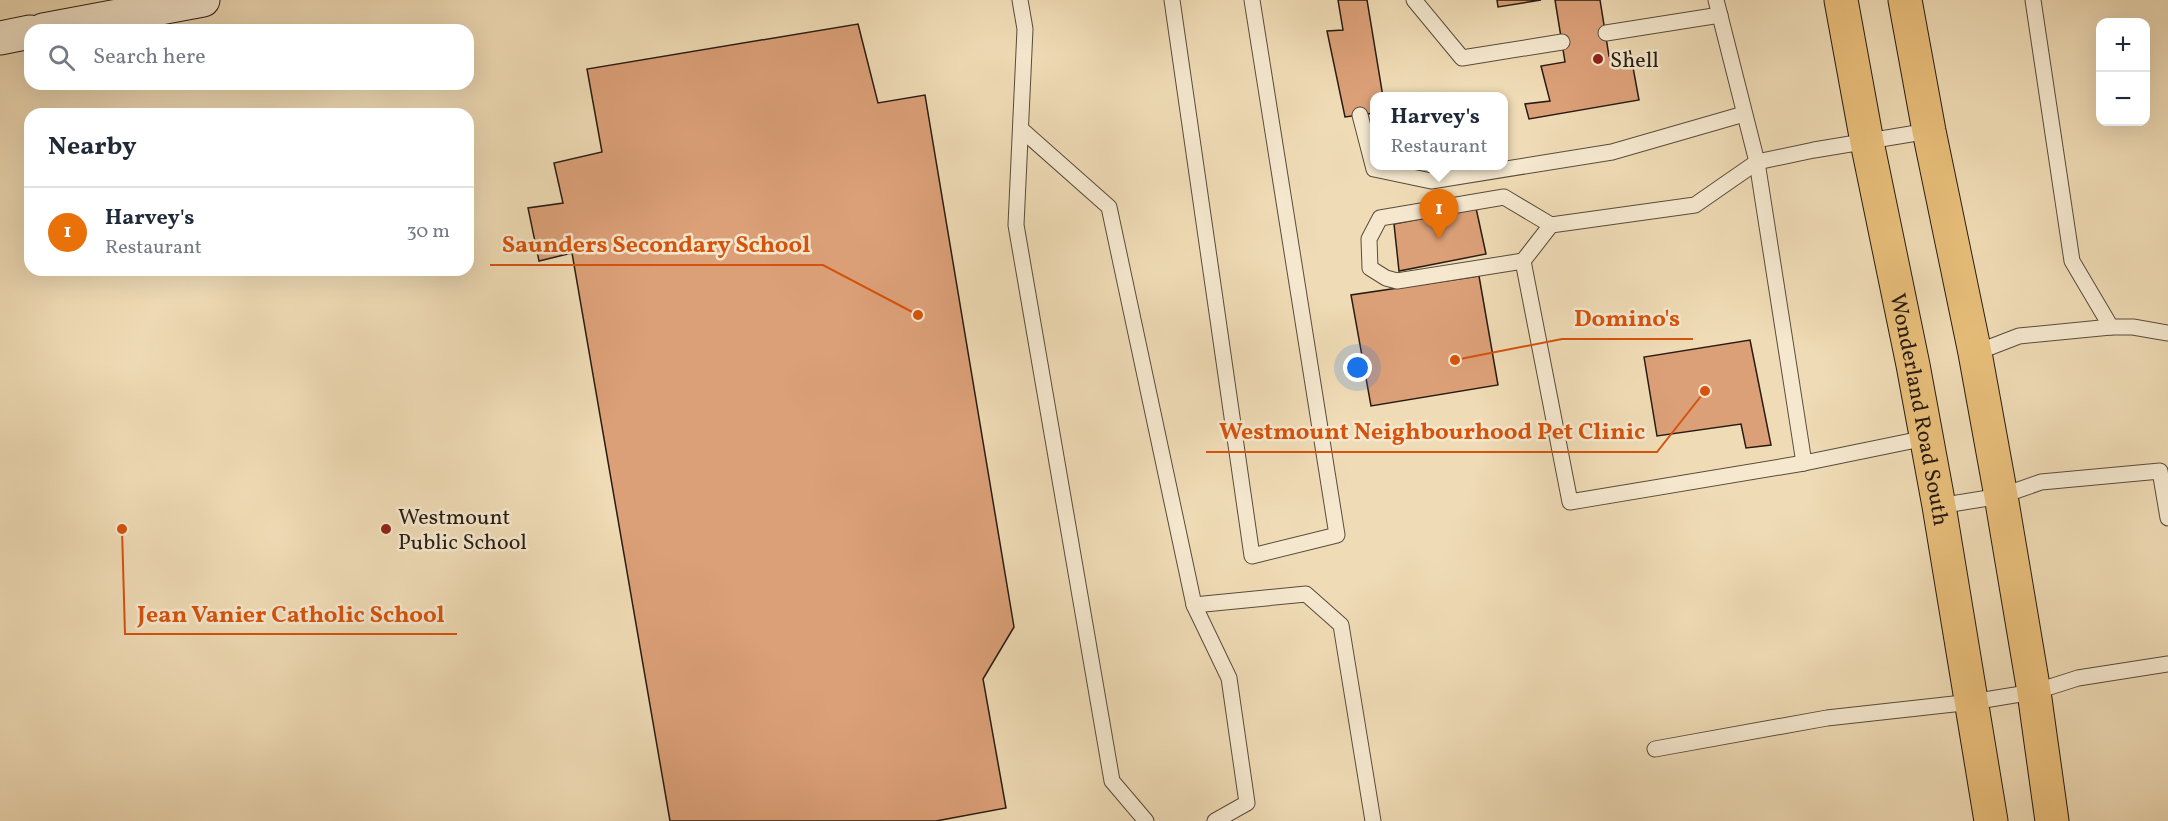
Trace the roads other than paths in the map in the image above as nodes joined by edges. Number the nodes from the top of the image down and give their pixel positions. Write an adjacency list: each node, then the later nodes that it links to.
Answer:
1 (203, 0): 10 (street)
2 (1020, 0): 17 (lane)
3 (1172, 0): 4 (lane)
4 (1252, 0)
5 (1414, 0): 14 (lane)
6 (1841, 0): 19 (main road, Wonderland Road South)
7 (1905, 0): 18 (main road)
8 (2033, 0): 27 (lane)
9 (1718, 7): 12 (lane); 15 (lane)
10 (75, 24)
11 (24, 33): 13 (street)
12 (1605, 33)
13 (0, 38)
14 (1562, 42)
15 (1744, 114): 21 (lane); 22 (lane)
16 (1360, 115): 20 (lane)
17 (1021, 129): 35 (lane); 40 (lane)
18 (1929, 130): 19 (lane); 29 (main road)
19 (1867, 142): 21 (lane); 30 (main road, Wonderland Road South)
20 (1370, 154)
21 (1757, 162): 25 (lane); 31 (lane)
22 (1508, 169)
23 (1374, 170): 24 (lane)
24 (1500, 170)
25 (1551, 225): 26 (lane); 26 (lane)
26 (1523, 261): 31 (lane)
27 (2111, 327): 28 (lane); 29 (lane)
28 (2168, 333)
29 (1975, 353): 32 (main road)
30 (1926, 438): 31 (lane); 33 (main road, Wonderland Road South)
31 (1804, 463)
32 (2001, 496): 33 (lane); 34 (lane); 37 (main road)
33 (1939, 506): 38 (main road, Wonderland Road South)
34 (2168, 518)
35 (1194, 605): 41 (lane); 42 (lane)
36 (2168, 664): 37 (lane)
37 (2034, 692): 38 (lane); 44 (main road)
38 (1972, 702): 39 (lane); 43 (main road, Wonderland Road South)
39 (1655, 749)
40 (1146, 821)
41 (1215, 821)
42 (1373, 821)
43 (1991, 821)
44 (2052, 821)

